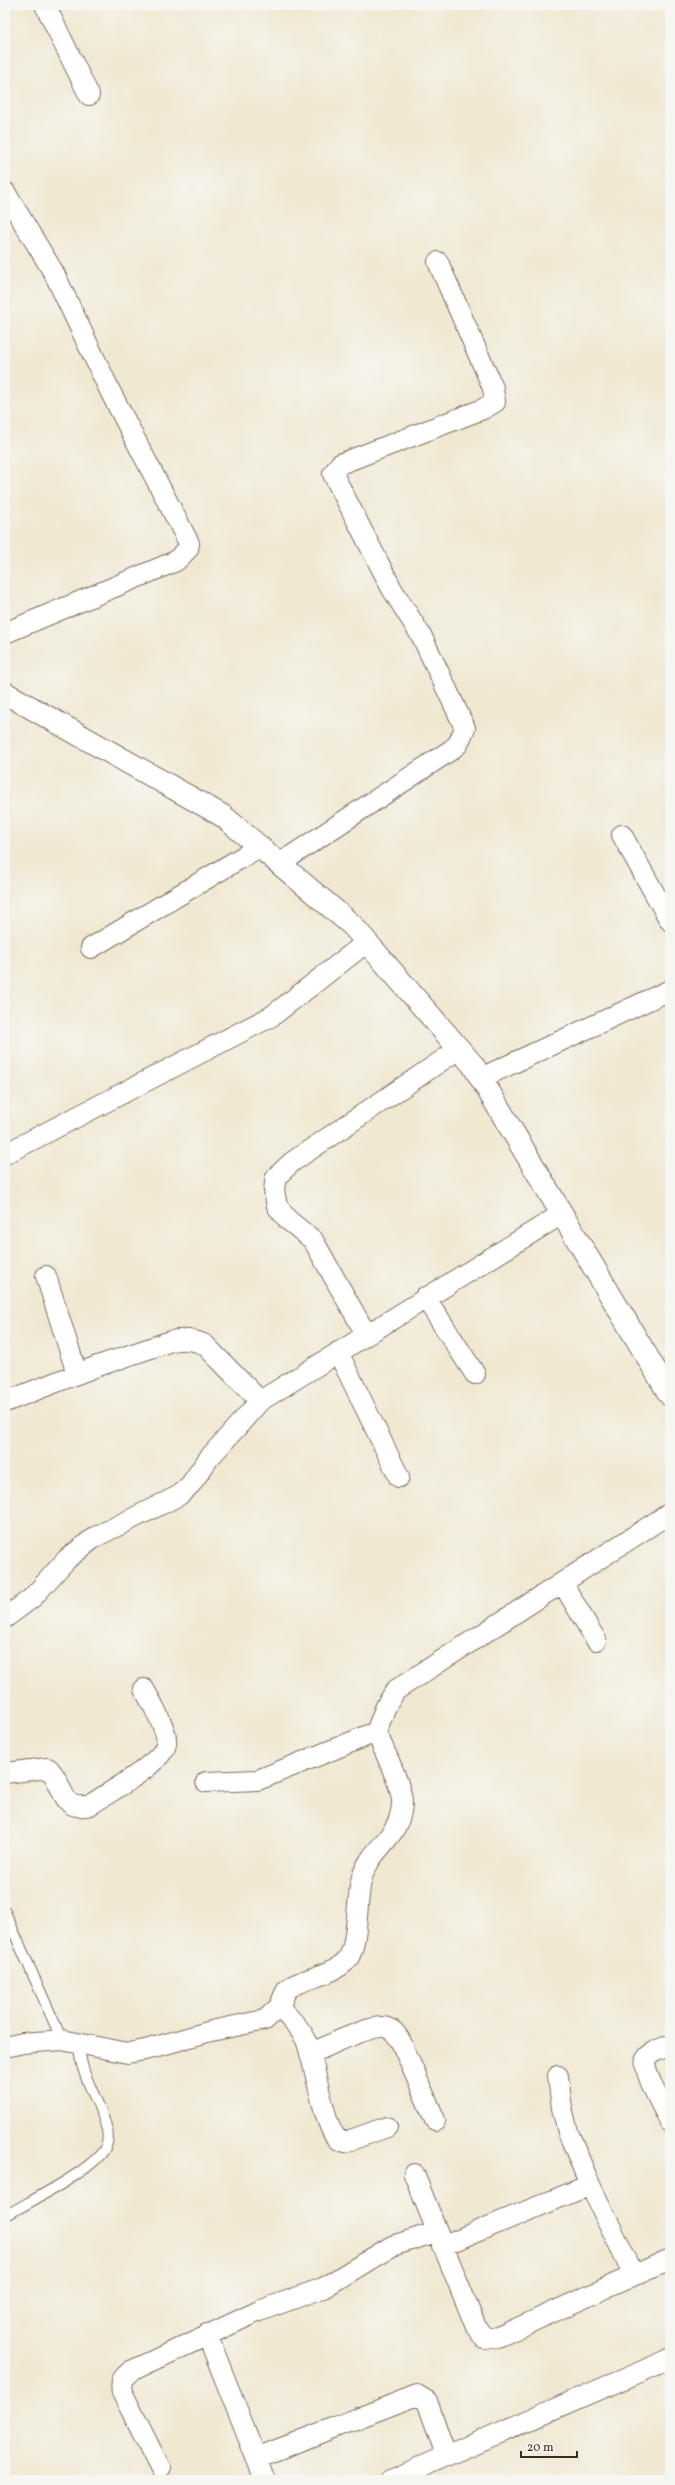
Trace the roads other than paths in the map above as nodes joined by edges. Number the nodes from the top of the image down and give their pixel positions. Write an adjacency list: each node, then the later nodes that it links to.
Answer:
1 (45, 5): 2 (street)
2 (89, 95)
3 (5, 192): 5 (street)
4 (438, 262): 9 (street)
5 (5, 633)
6 (5, 693): 8 (street)
7 (622, 835): 10 (street)
8 (259, 847): 9 (street); 12 (street)
9 (279, 864): 11 (street)
10 (670, 921)
11 (367, 942): 14 (street); 16 (street)
12 (91, 948)
13 (670, 990): 15 (street)
14 (459, 1049): 15 (street); 20 (street)
15 (481, 1078): 17 (street)
16 (5, 1154)
17 (562, 1214): 19 (street); 24 (street)
18 (46, 1276): 22 (street)
19 (425, 1298): 20 (street); 23 (street)
20 (366, 1334): 21 (street)
21 (338, 1352): 25 (street); 27 (street)
22 (77, 1374): 25 (street); 26 (street)
23 (475, 1374)
24 (670, 1395)
25 (260, 1400): 30 (street)
26 (5, 1402)
27 (399, 1477)
28 (670, 1513): 29 (street)
29 (563, 1584): 31 (street); 33 (street)
30 (5, 1618)
31 (596, 1640)
32 (144, 1689): 34 (street)
33 (376, 1732): 35 (street); 37 (street)
34 (5, 1773)
35 (206, 1782)
36 (5, 1912): 38 (lane)
37 (279, 2007): 38 (street); 41 (street)
38 (70, 2042): 40 (street); 48 (lane)
39 (670, 2045): 44 (street)
40 (5, 2048)
41 (310, 2054): 43 (street); 45 (street)
42 (558, 2076): 47 (street)
43 (435, 2120)
44 (670, 2122)
45 (387, 2127)
46 (414, 2174): 49 (street)
47 (590, 2185): 49 (street); 51 (street)
48 (5, 2216)
49 (439, 2239): 51 (street); 52 (street)
50 (670, 2258): 51 (street)
51 (634, 2275)
52 (207, 2334): 55 (street); 56 (street)
53 (670, 2359): 54 (street)
54 (446, 2456): 55 (street); 58 (street)
55 (256, 2458): 57 (street)
56 (160, 2468)
57 (264, 2480)
58 (390, 2480)

